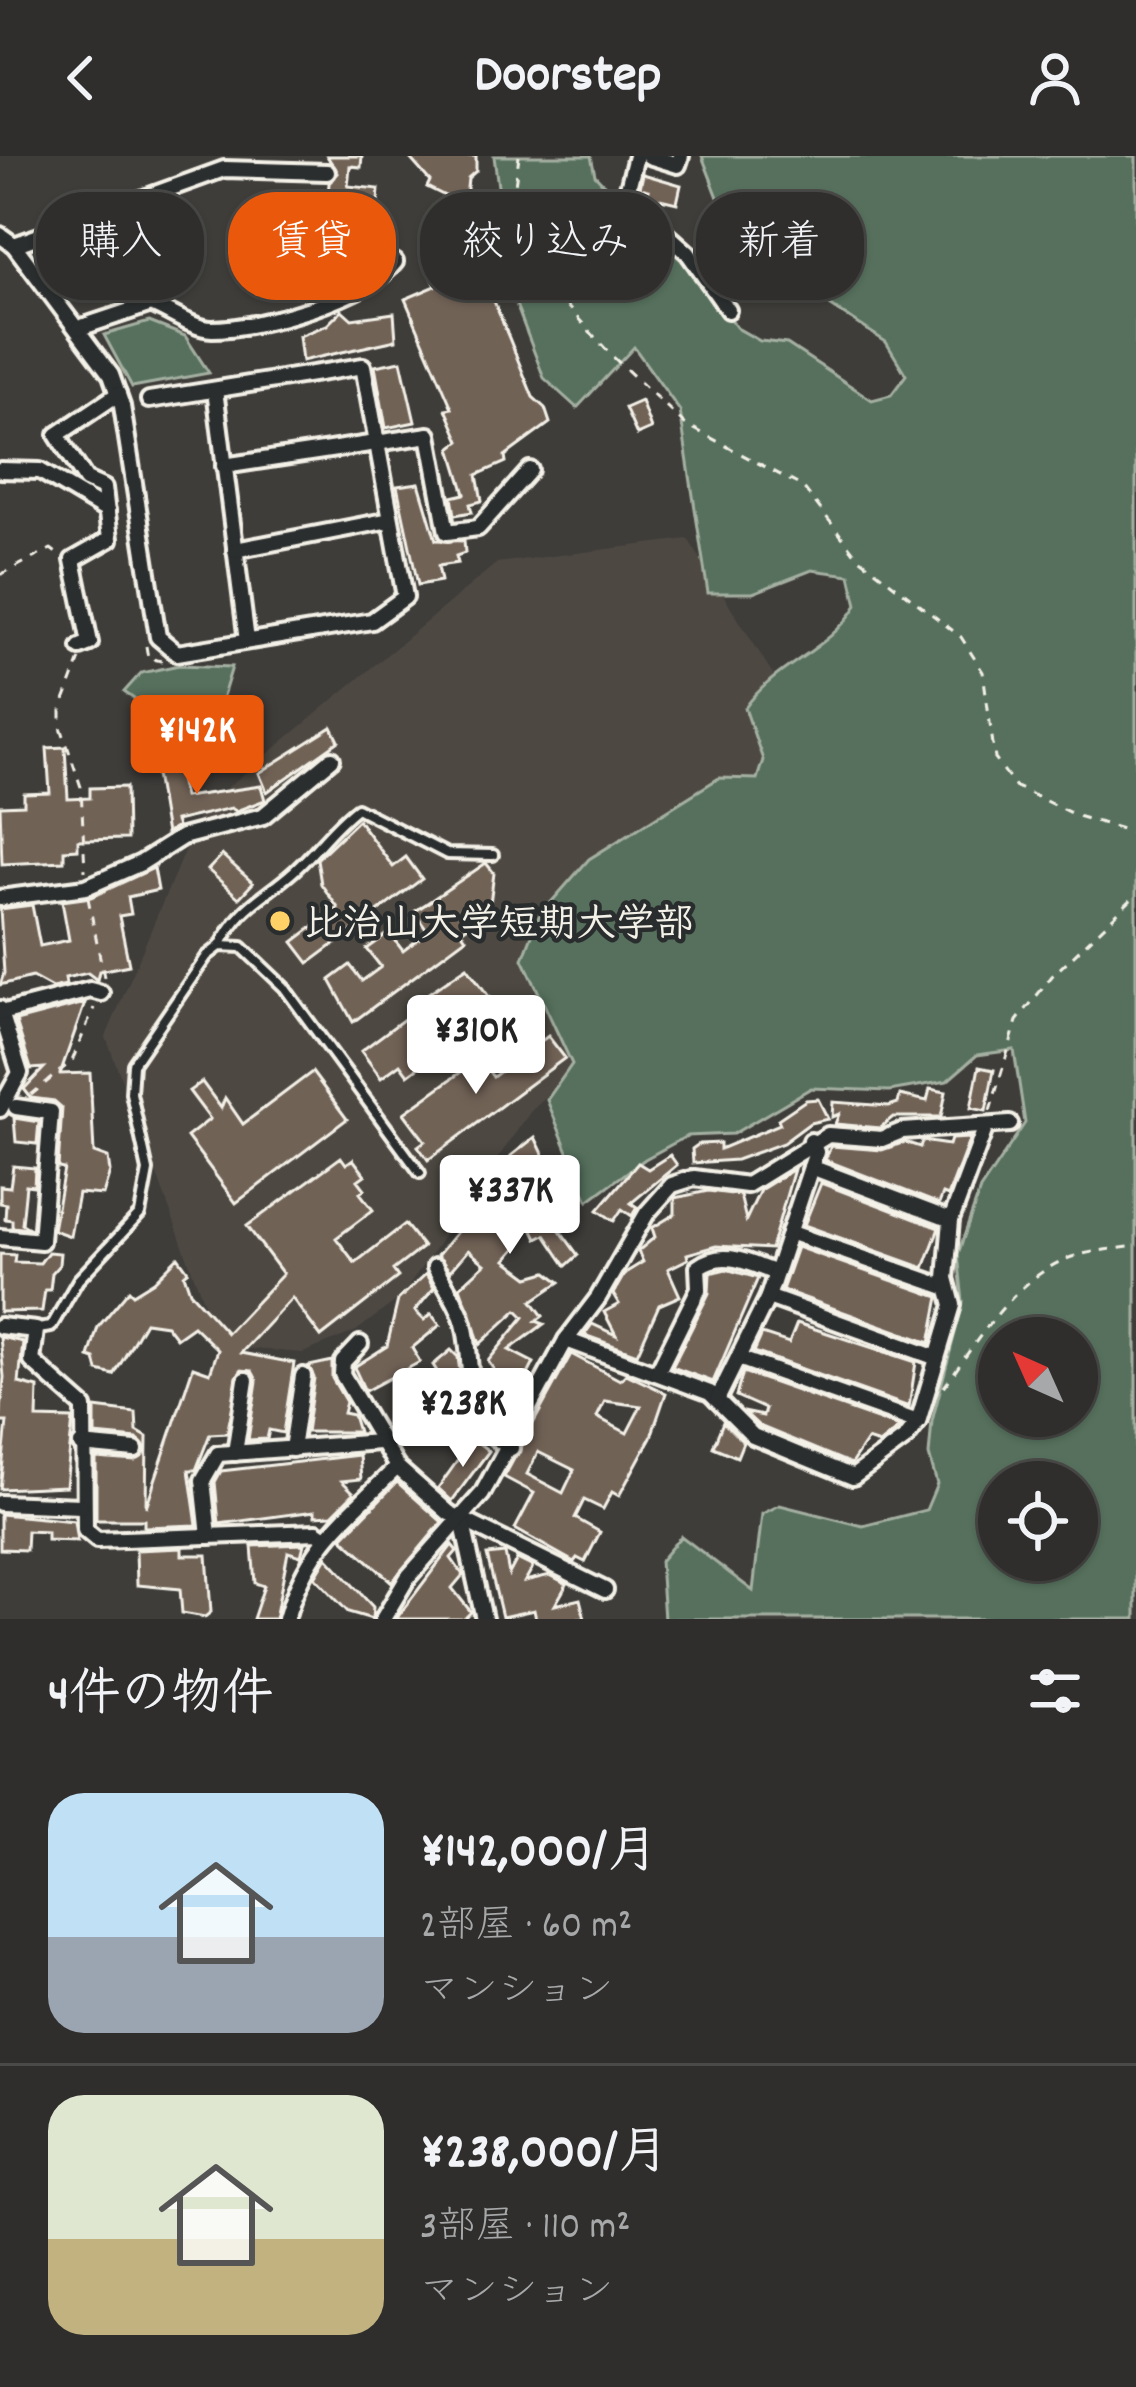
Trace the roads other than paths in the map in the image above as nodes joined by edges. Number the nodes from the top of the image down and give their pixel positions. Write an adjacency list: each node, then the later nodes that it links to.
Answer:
1 (636, 156): 9 (street)
2 (649, 156): 3 (street)
3 (681, 156)
4 (221, 162): 5 (street); 7 (street)
5 (327, 172)
6 (0, 235): 7 (street)
7 (14, 245): 10 (street)
8 (327, 300): 10 (street)
9 (728, 310)
10 (79, 328): 12 (street)
11 (215, 390): 13 (street); 14 (street); 15 (street)
12 (118, 394): 18 (street); 21 (street)
13 (148, 400)
14 (376, 443): 15 (street); 17 (street); 19 (street)
15 (224, 466): 20 (street)
16 (0, 470): 18 (street)
17 (530, 470)
18 (107, 511): 22 (street)
19 (390, 520): 20 (street); 21 (street)
20 (236, 550): 21 (street)
21 (247, 641)
22 (80, 647)
23 (332, 759): 25 (street)
24 (493, 855): 26 (lane)
25 (0, 898)
26 (220, 946): 34 (lane); 43 (lane)
27 (101, 993): 28 (street)
28 (1, 1011): 29 (street)
29 (8, 1108): 37 (street)
30 (1010, 1124): 31 (street)
31 (986, 1126): 32 (street); 35 (street)
32 (811, 1141): 33 (street); 44 (street)
33 (811, 1167): 35 (street); 36 (street)
34 (420, 1173)
35 (951, 1220): 40 (street)
36 (789, 1232): 39 (street); 40 (street)
37 (0, 1237)
38 (435, 1267): 56 (street)
39 (776, 1273): 41 (street); 48 (street)
40 (948, 1288): 46 (street)
41 (768, 1297): 46 (street); 47 (street)
42 (0, 1326): 43 (street)
43 (36, 1330): 54 (street)
44 (566, 1340): 48 (street); 56 (street)
45 (361, 1344): 53 (street)
46 (937, 1358): 52 (street)
47 (741, 1360): 51 (street); 52 (street)
48 (657, 1373): 51 (street)
49 (303, 1376): 55 (street)
50 (246, 1380): 58 (street)
51 (717, 1400): 52 (street)
52 (918, 1422)
53 (380, 1442): 55 (street); 59 (street)
54 (82, 1445): 57 (street); 61 (street)
55 (292, 1448): 58 (street)
56 (511, 1448): 62 (street)
57 (135, 1450)
58 (235, 1453): 63 (street)
59 (397, 1467): 62 (street); 64 (street)
60 (0, 1503): 61 (street)
61 (81, 1506): 63 (street)
62 (462, 1520): 65 (street); 66 (street); 68 (street)
63 (209, 1536): 64 (street)
64 (326, 1538): 67 (street)
65 (605, 1590)
66 (482, 1618)
67 (286, 1619)
68 (383, 1619)

